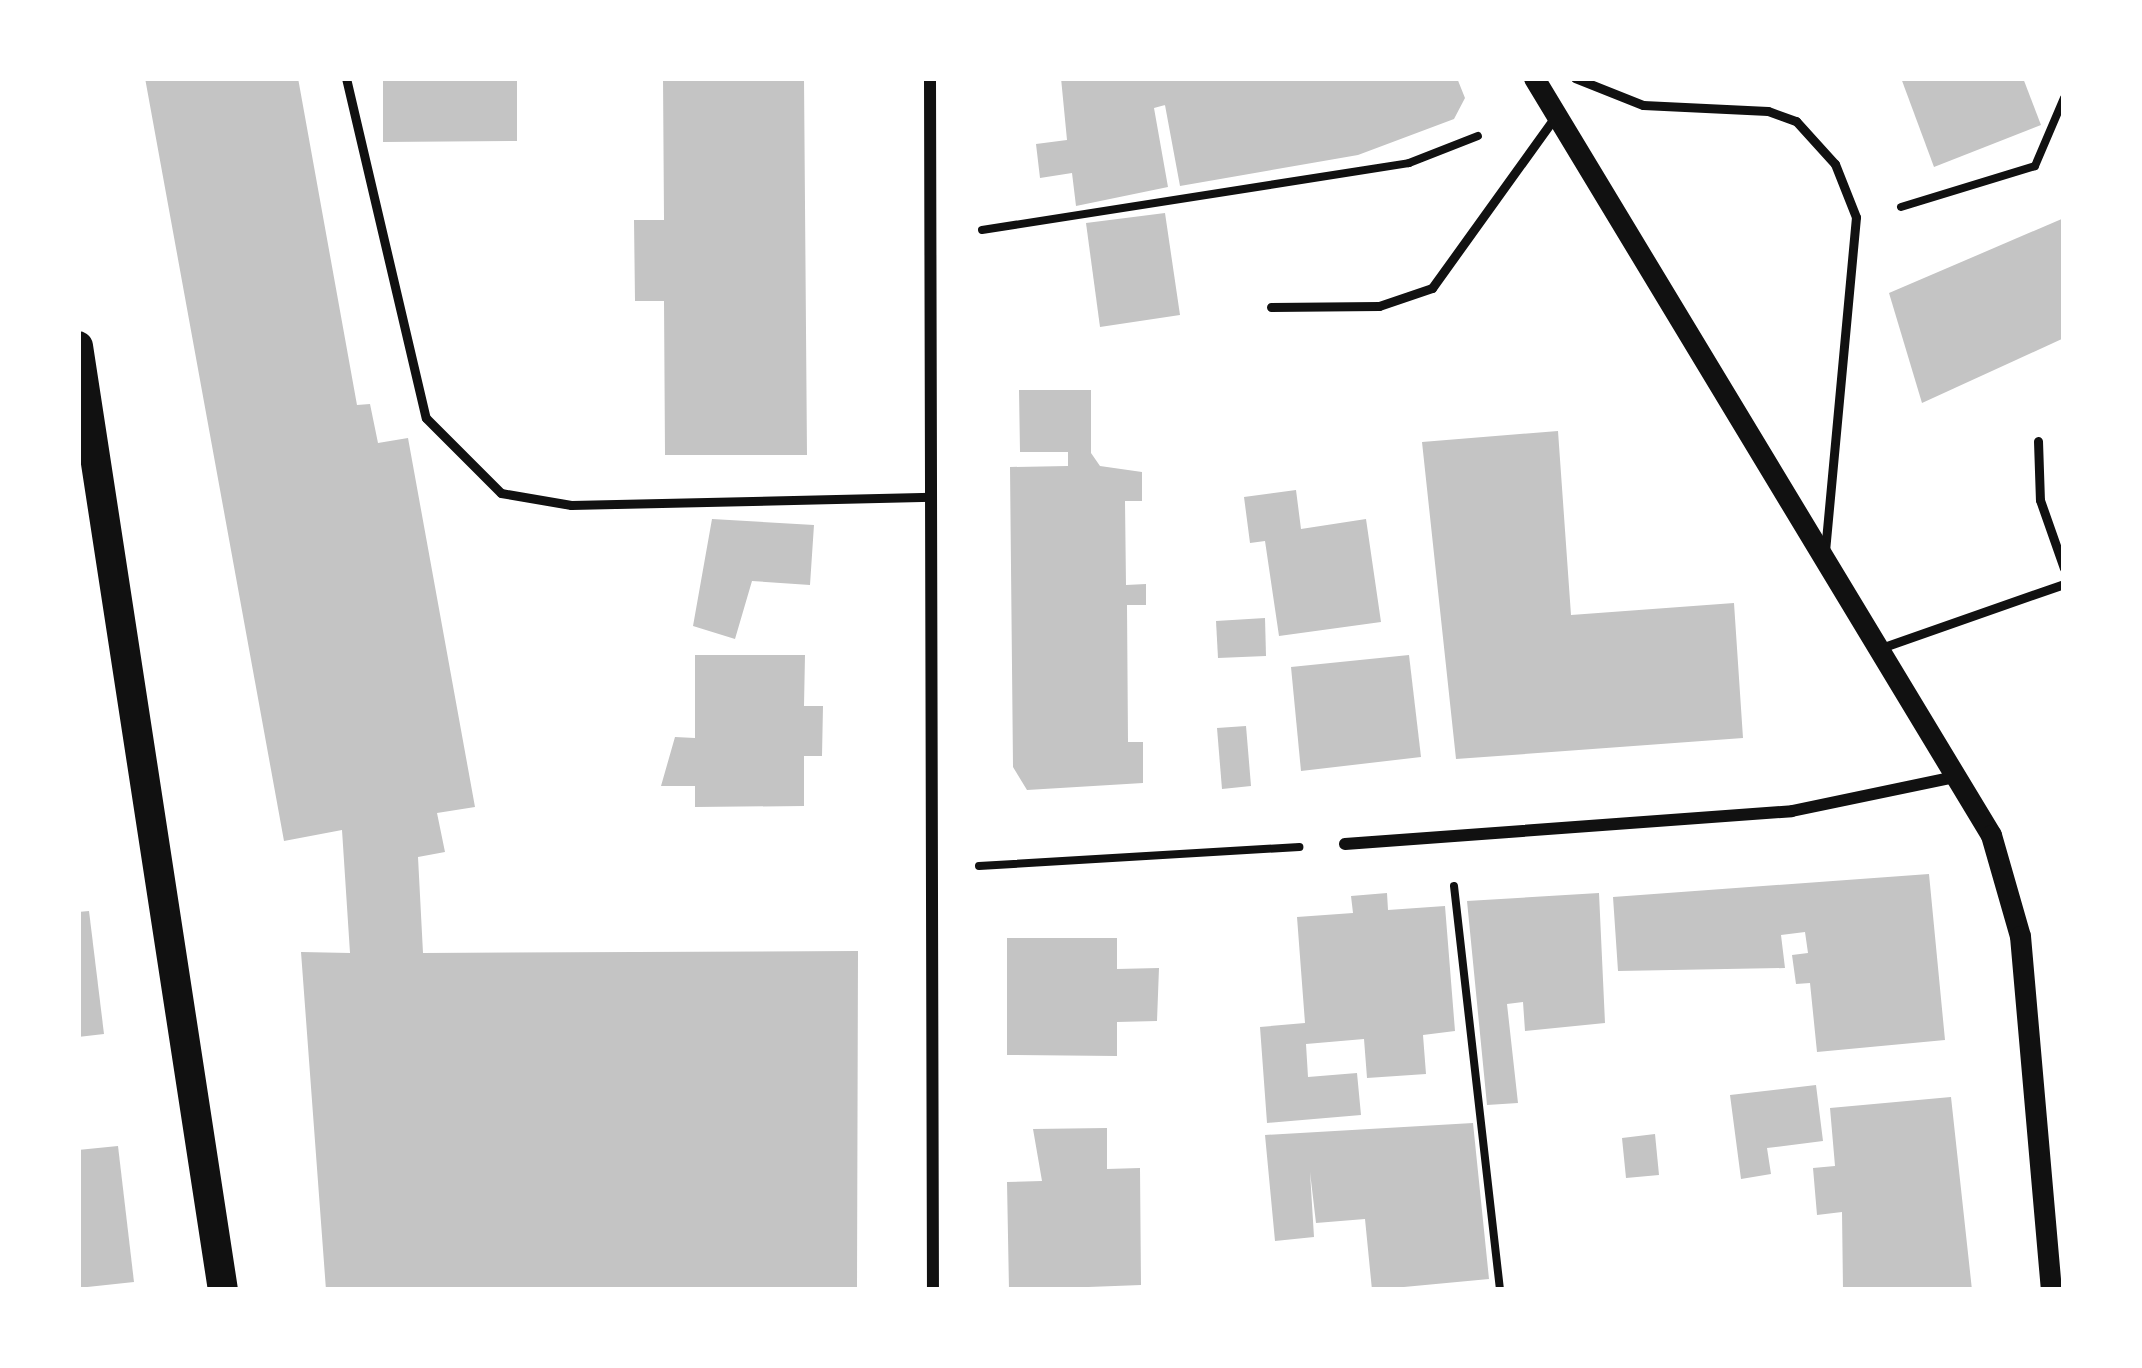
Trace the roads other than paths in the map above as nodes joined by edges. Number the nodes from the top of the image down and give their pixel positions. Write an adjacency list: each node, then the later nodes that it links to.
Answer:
1 (346, 78): 9 (lane)
2 (930, 78): 9 (street)
3 (1534, 78): 5 (street)
4 (1575, 78): 10 (lane)
5 (1554, 118): 6 (lane); 10 (street)
6 (1271, 307)
7 (78, 346): 16 (main road)
8 (2038, 441): 11 (lane)
9 (934, 496): 17 (street)
10 (1824, 562): 13 (street)
11 (2064, 568)
12 (2064, 584): 13 (lane)
13 (1876, 650): 14 (street)
14 (1955, 777): 15 (street); 18 (street)
15 (1345, 844)
16 (223, 1290)
17 (934, 1290)
18 (2051, 1290)

